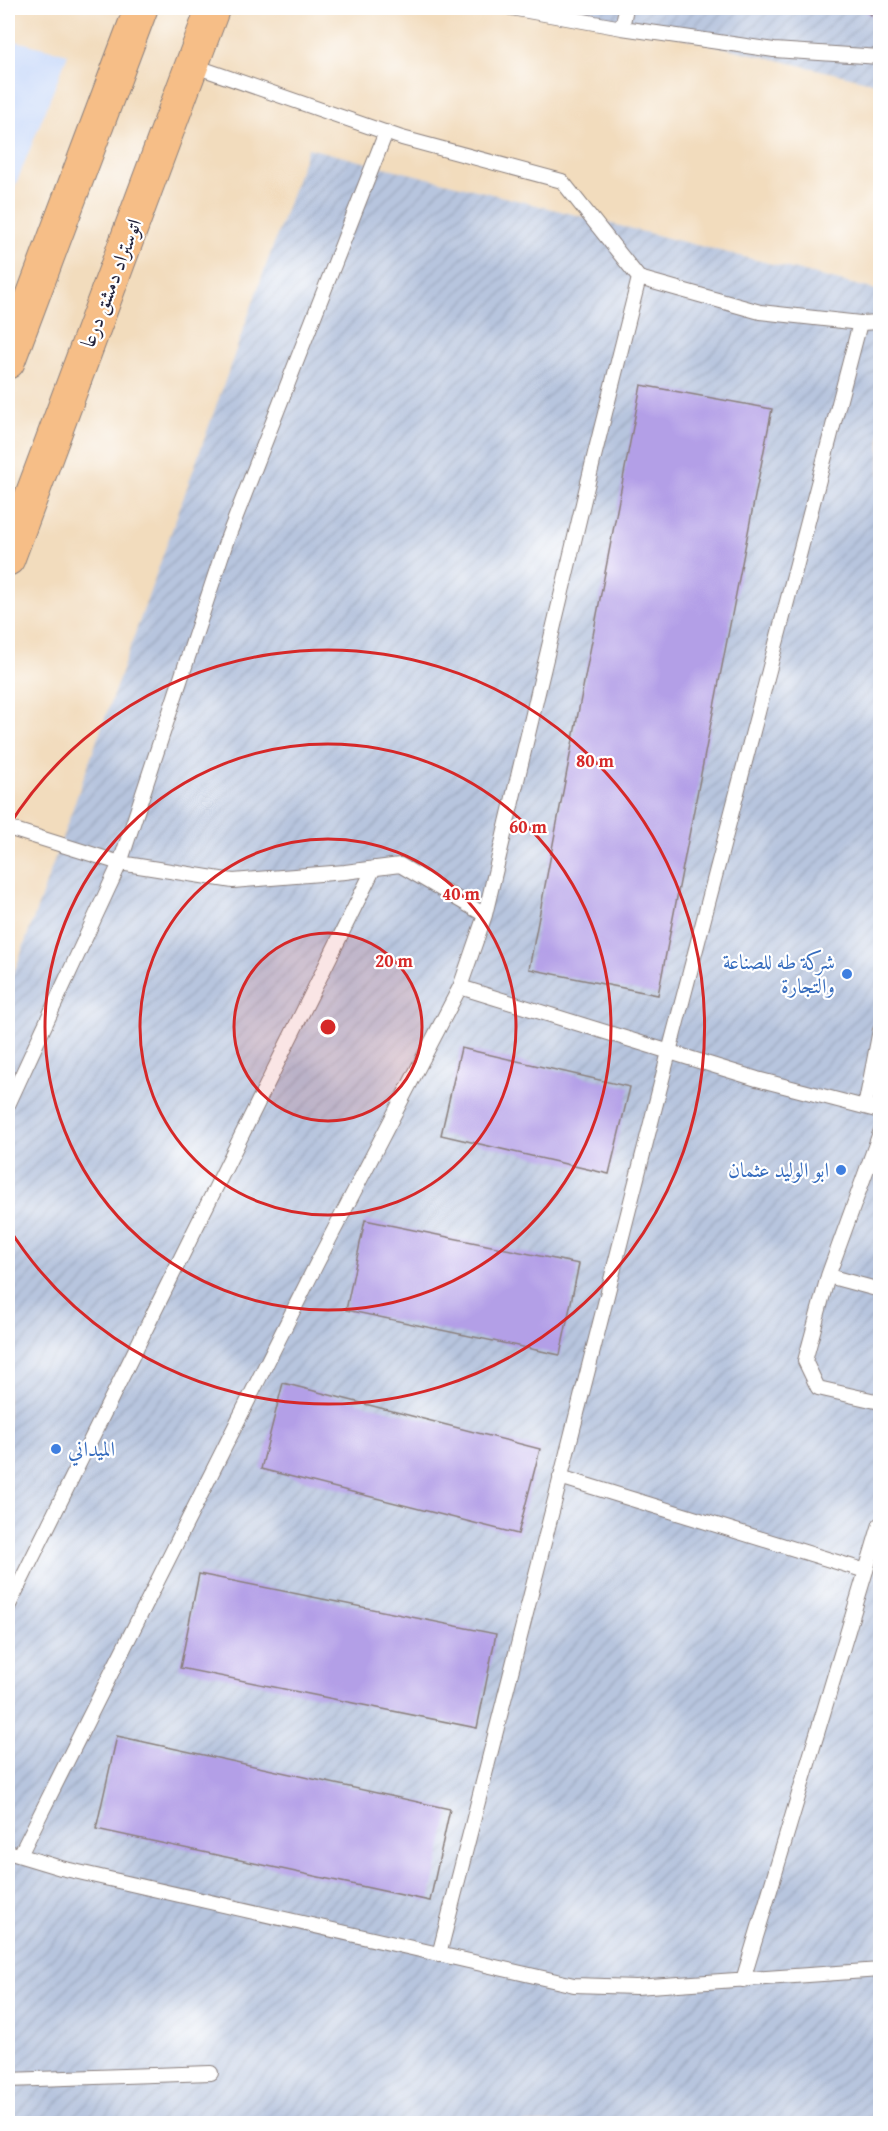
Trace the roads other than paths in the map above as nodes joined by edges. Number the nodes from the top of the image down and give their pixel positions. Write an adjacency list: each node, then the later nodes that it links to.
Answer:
1 (141, 8): 12 (highway)
2 (213, 8): 7 (highway, اتوستراد دمشق درعا)
3 (511, 8): 5 (lane)
4 (626, 8): 5 (lane)
5 (622, 28): 6 (lane)
6 (880, 57)
7 (192, 65): 8 (lane); 13 (highway, اتوستراد دمشق درعا)
8 (386, 132): 9 (lane); 15 (lane)
9 (639, 278): 11 (lane); 17 (lane)
10 (880, 322): 11 (lane)
11 (860, 323): 20 (lane)
12 (8, 362)
13 (8, 559)
14 (8, 828): 15 (lane)
15 (120, 863): 16 (lane); 21 (lane)
16 (374, 868): 17 (lane); 31 (lane)
17 (485, 915): 18 (lane)
18 (460, 987): 20 (lane); 32 (lane)
19 (880, 1030): 22 (lane)
20 (669, 1052): 22 (lane); 28 (lane)
21 (8, 1105)
22 (865, 1107): 23 (lane)
23 (880, 1111)
24 (880, 1133): 25 (lane)
25 (828, 1276): 26 (lane); 27 (lane)
26 (880, 1290)
27 (880, 1402)
28 (560, 1477): 30 (lane); 33 (lane)
29 (880, 1524): 30 (lane)
30 (866, 1572): 35 (lane)
31 (8, 1607)
32 (14, 1853): 33 (lane)
33 (439, 1954): 35 (lane)
34 (880, 1970): 35 (lane)
35 (743, 1980)
36 (211, 2073): 37 (lane)
37 (8, 2080)

